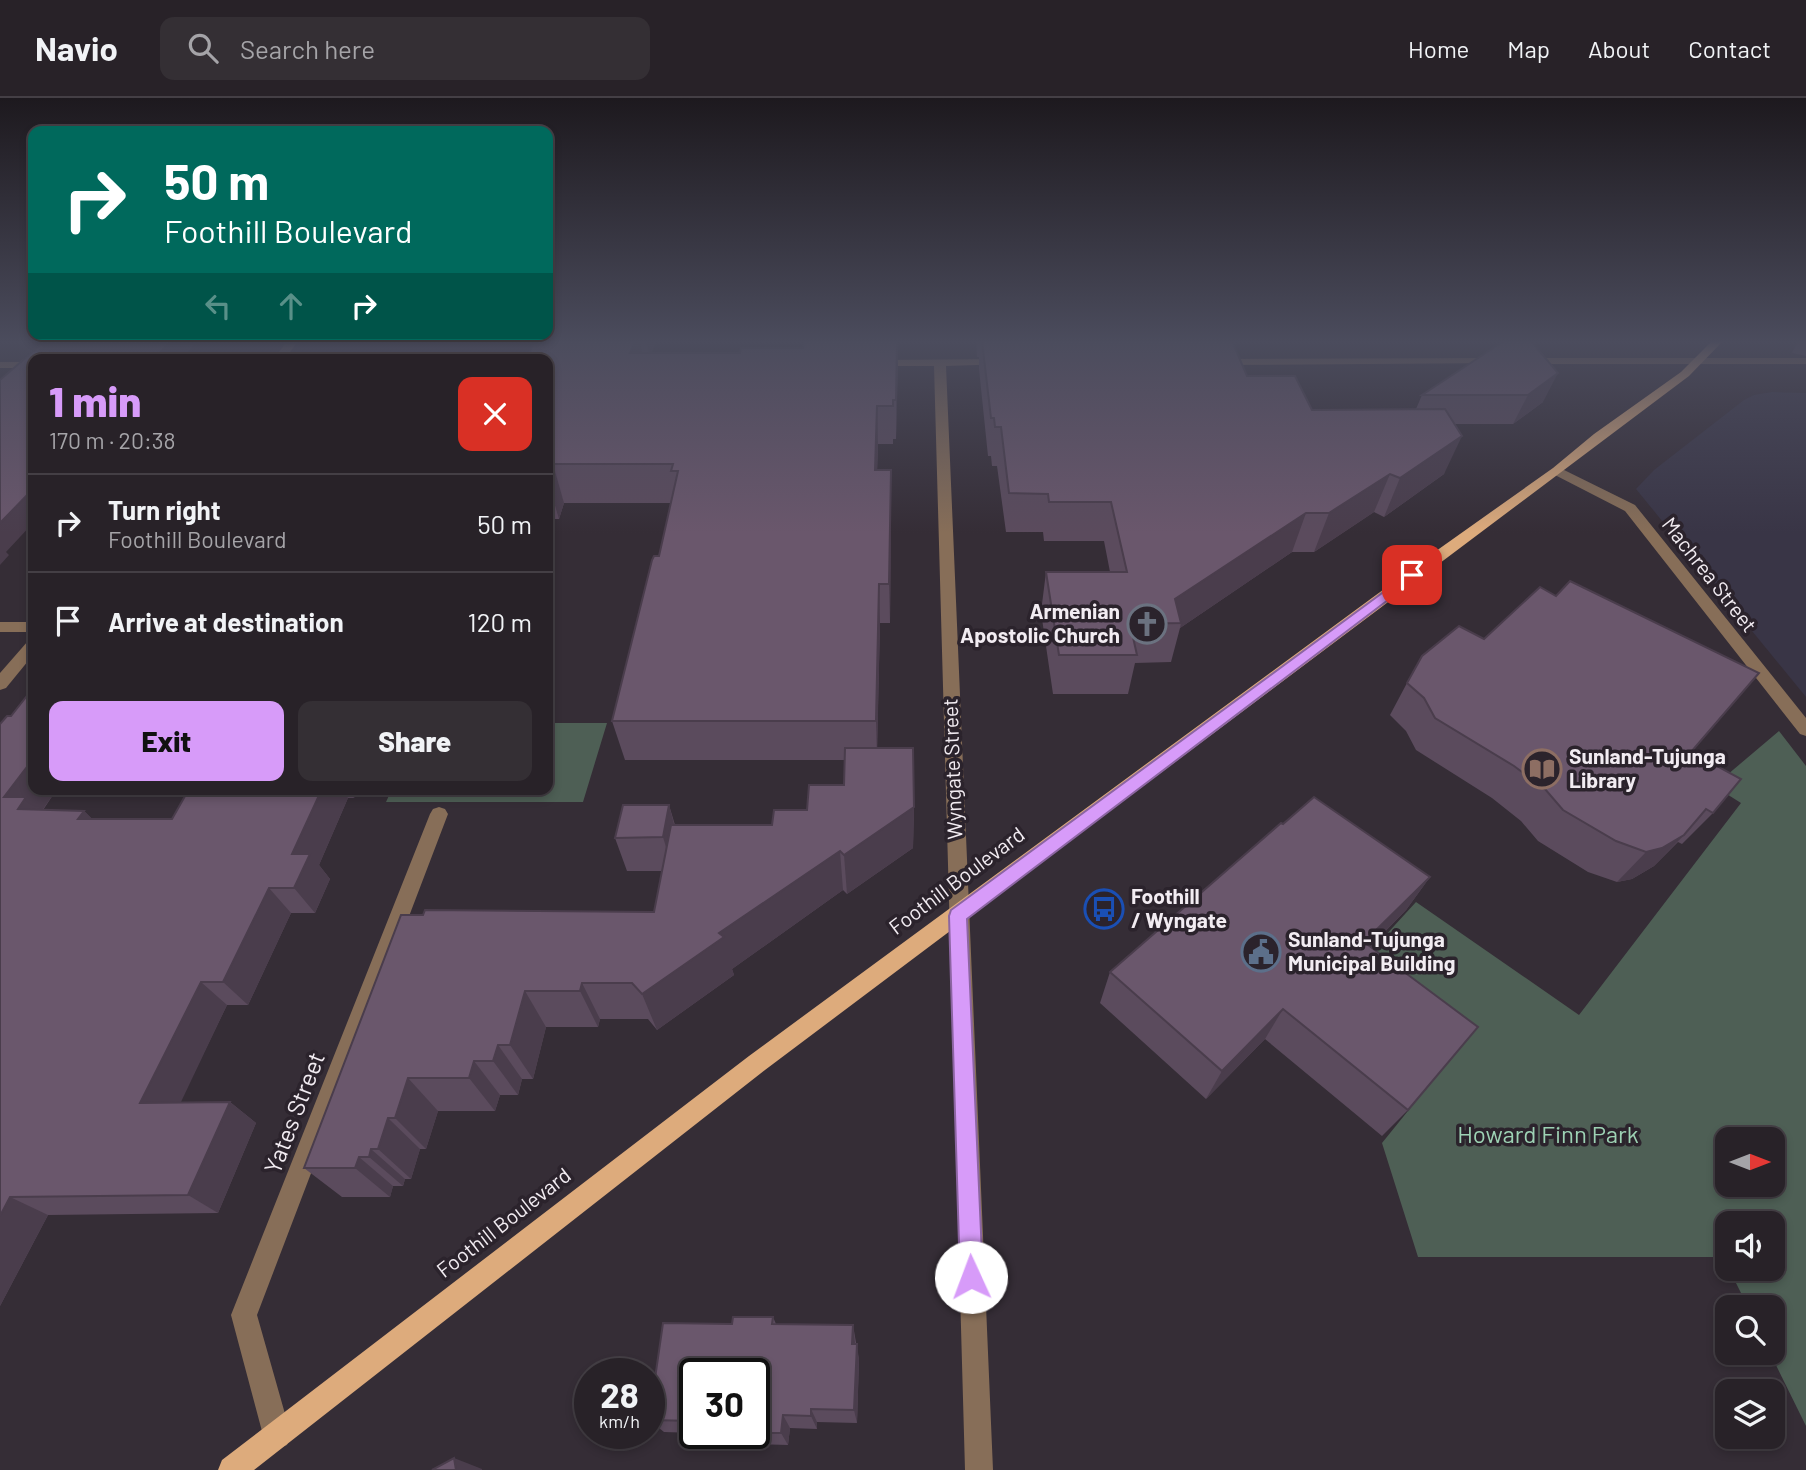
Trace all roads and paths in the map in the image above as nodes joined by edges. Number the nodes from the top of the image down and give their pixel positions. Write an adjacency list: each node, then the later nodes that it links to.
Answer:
1 (941, 405): 10 (street, Wyngate Street)
2 (1642, 405): 3 (main road, Foothill Boulevard)
3 (1559, 471): 8 (street, Machrea Street); 10 (main road, Foothill Boulevard)
4 (0, 627): 5 (street)
5 (28, 627)
6 (28, 651): 7 (street)
7 (0, 684)
8 (1806, 730)
9 (439, 814): 11 (street, Yates Street)
10 (958, 916): 11 (main road, Foothill Boulevard); 13 (street, Wyngate Street)
11 (277, 1435): 12 (main road, Foothill Boulevard)
12 (232, 1470)
13 (979, 1470)

